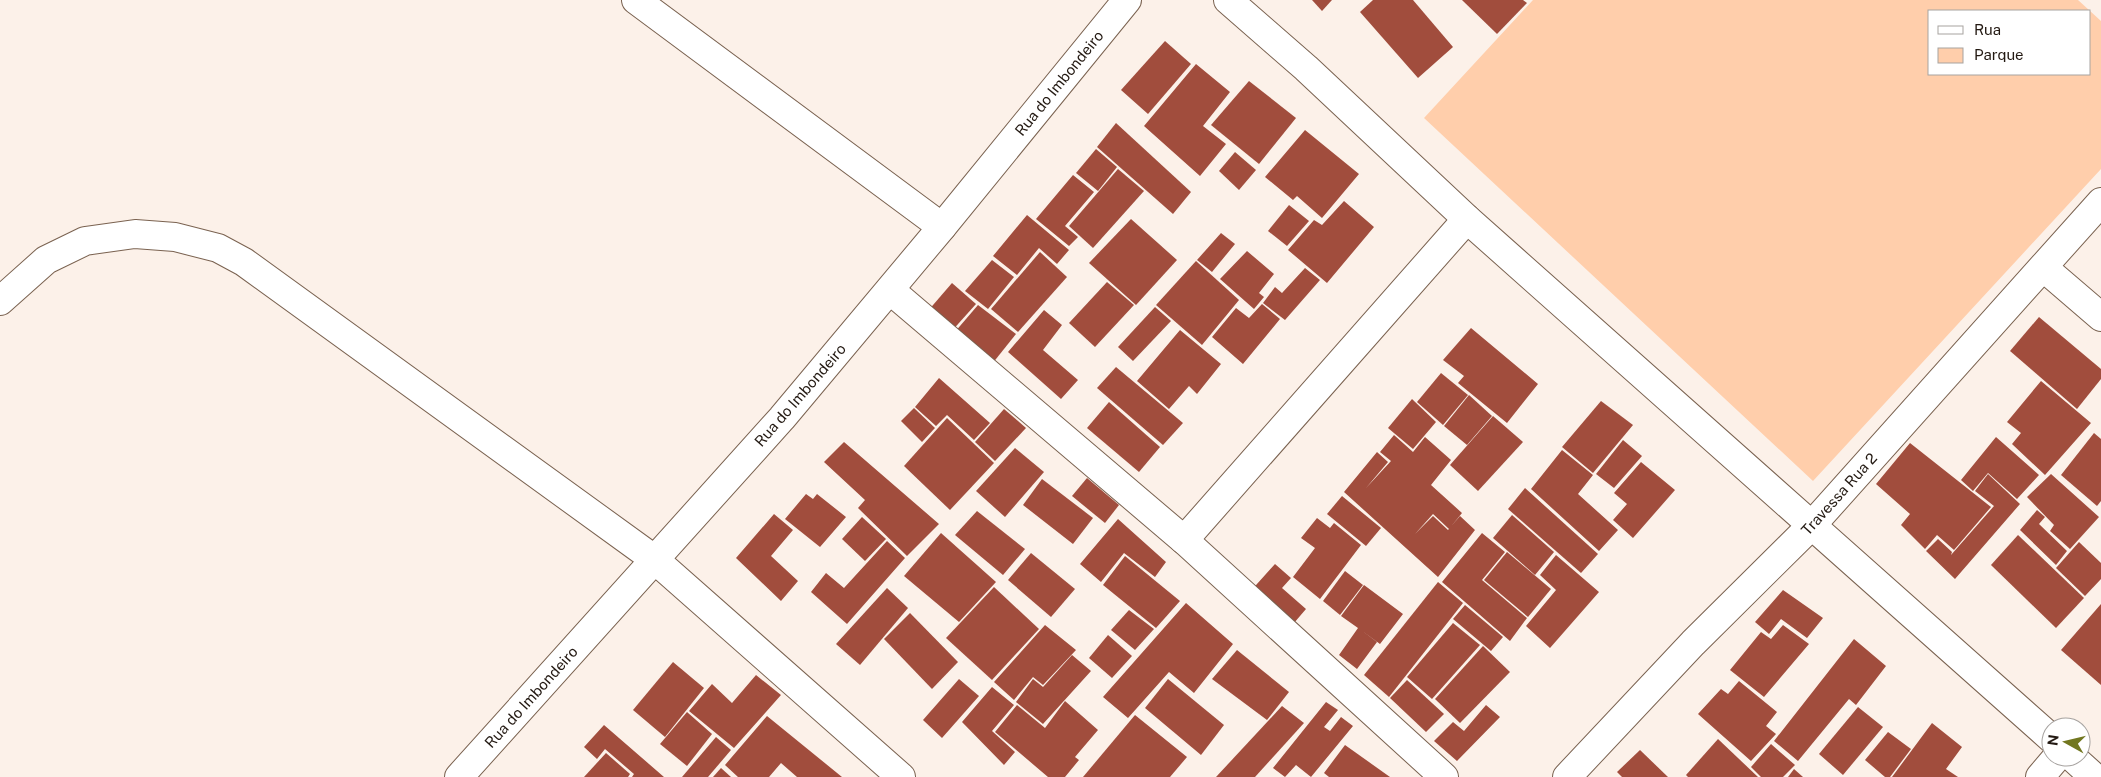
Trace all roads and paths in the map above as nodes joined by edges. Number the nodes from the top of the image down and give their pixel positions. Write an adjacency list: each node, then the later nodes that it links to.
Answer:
1 (636, 0): 6 (street)
2 (1127, 0): 6 (street, Rua do Imbondeiro)
3 (1228, 0): 5 (street)
4 (2101, 202): 7 (street, Travessa Rua 2)
5 (1467, 219): 11 (street); 12 (street)
6 (942, 227): 8 (street, Rua do Imbondeiro)
7 (2044, 268): 10 (street); 11 (street, Travessa Rua 2)
8 (890, 290): 12 (street); 13 (street, Rua do Imbondeiro)
9 (0, 301): 13 (street)
10 (2101, 317)
11 (1811, 526): 14 (street); 20 (street, Travessa Rua 2)
12 (1184, 540): 19 (street)
13 (654, 559): 17 (street, Rua do Imbondeiro); 18 (street)
14 (2041, 729)
15 (2048, 767): 21 (street)
16 (2083, 767): 22 (street)
17 (459, 777)
18 (901, 777)
19 (1444, 777)
20 (1568, 777)
21 (2040, 777)
22 (2094, 777)

